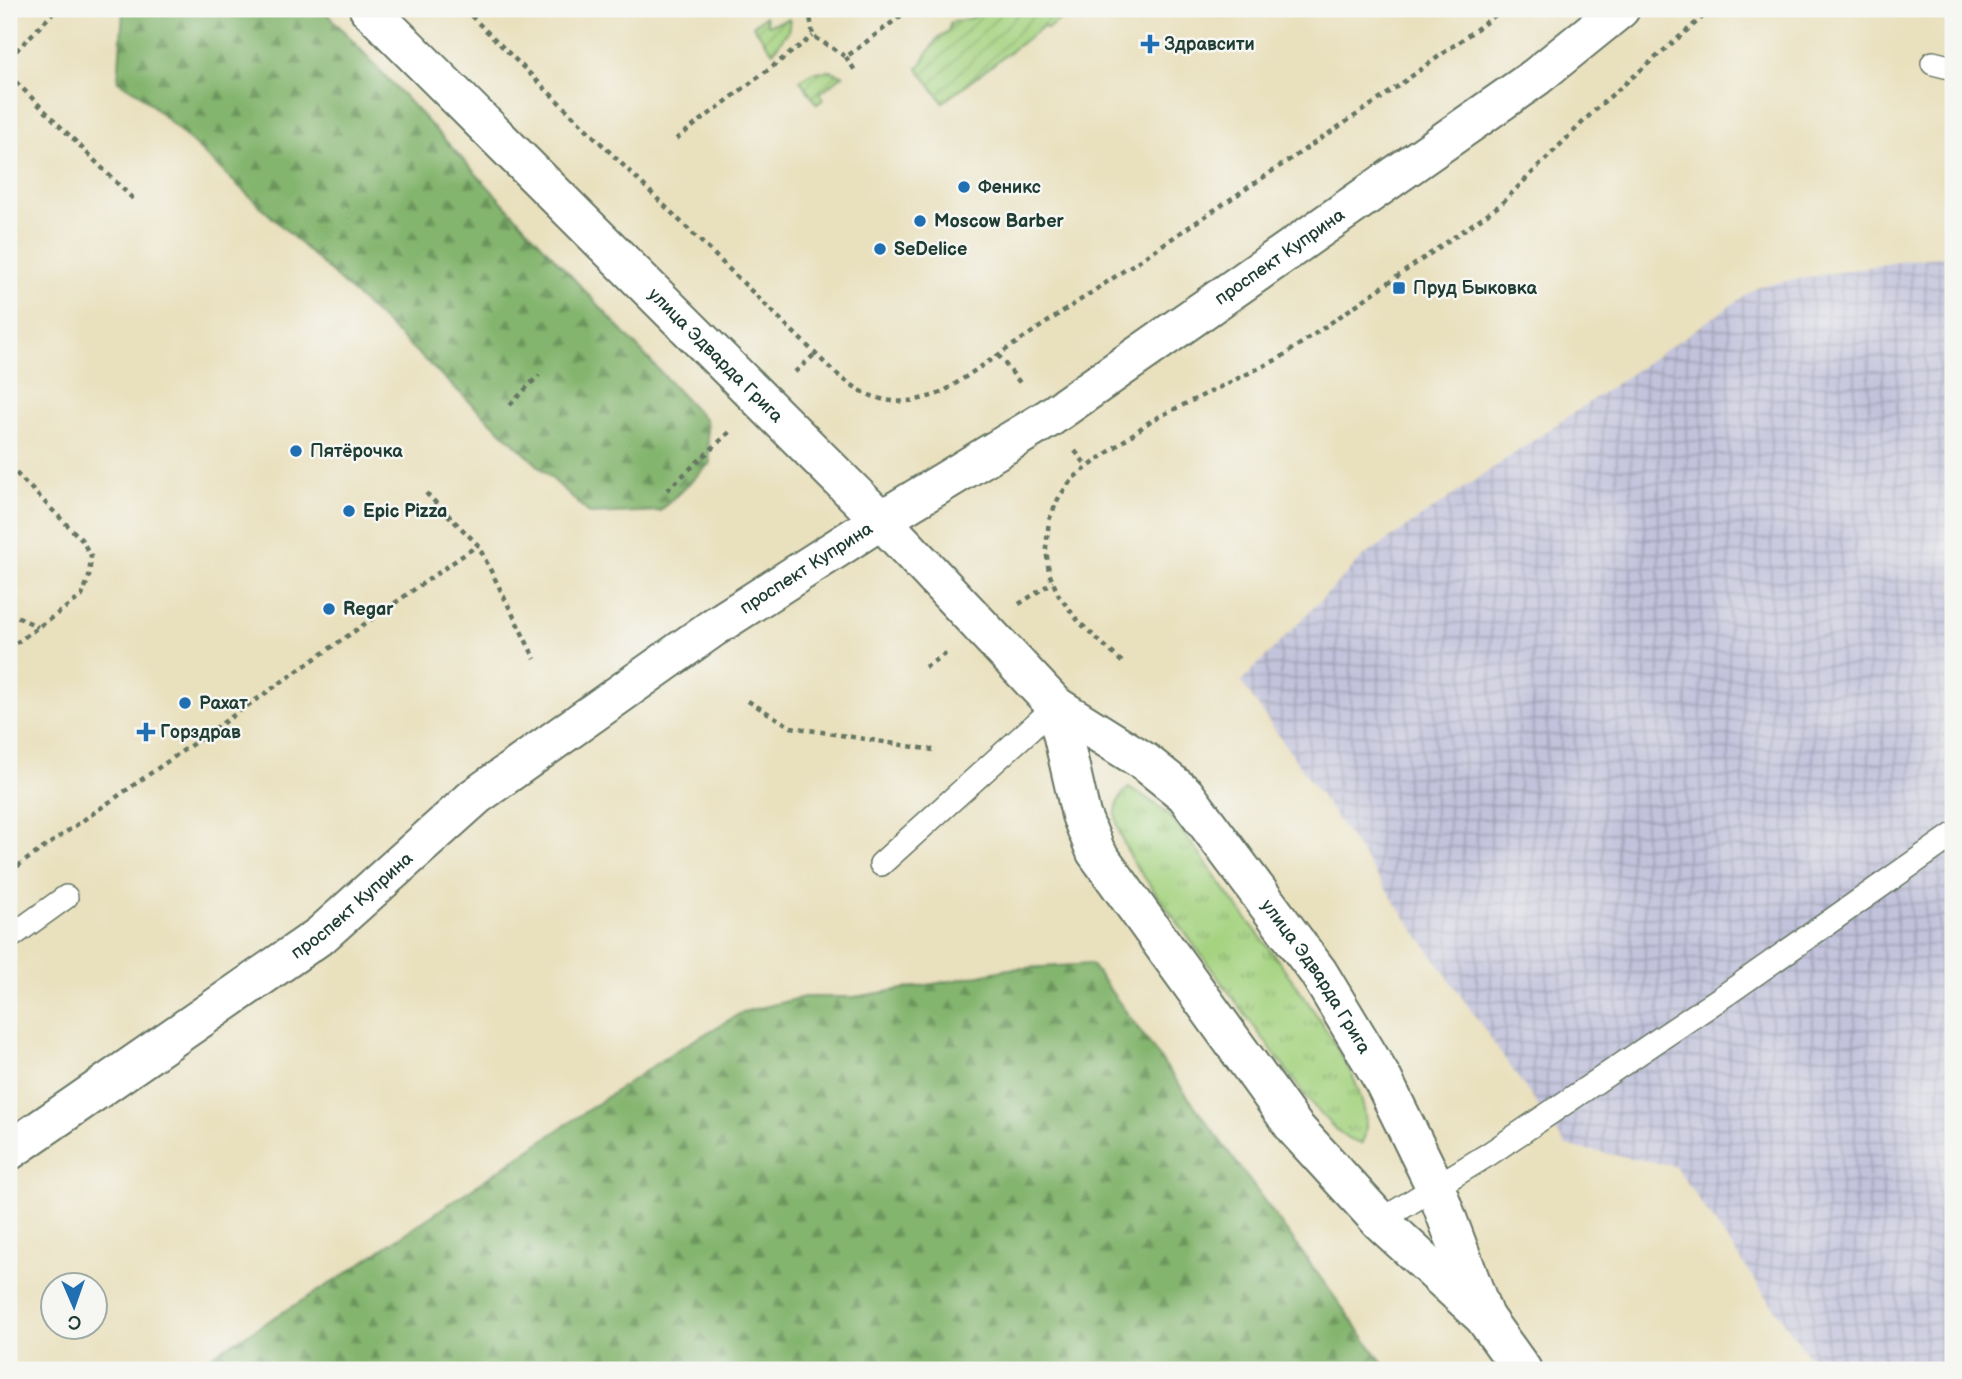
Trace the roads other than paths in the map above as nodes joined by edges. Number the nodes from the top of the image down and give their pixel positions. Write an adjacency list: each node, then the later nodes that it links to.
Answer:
1 (369, 9): 3 (street, улица Эдварда Грига)
2 (1620, 9): 3 (street, проспект Куприна)
3 (881, 520): 4 (street, улица Эдварда Грига); 9 (street, проспект Куприна)
4 (1056, 706): 6 (lane); 10 (street, улица Эдварда Грига); 11 (street, улица Эдварда Грига)
5 (1953, 835): 10 (lane)
6 (881, 864)
7 (66, 897): 8 (lane)
8 (9, 938)
9 (9, 1151)
10 (1435, 1186): 11 (lane); 12 (street, улица Эдварда Грига)
11 (1380, 1221): 12 (street, улица Эдварда Грига)
12 (1484, 1317): 13 (street, улица Эдварда Грига)
13 (1522, 1370)

